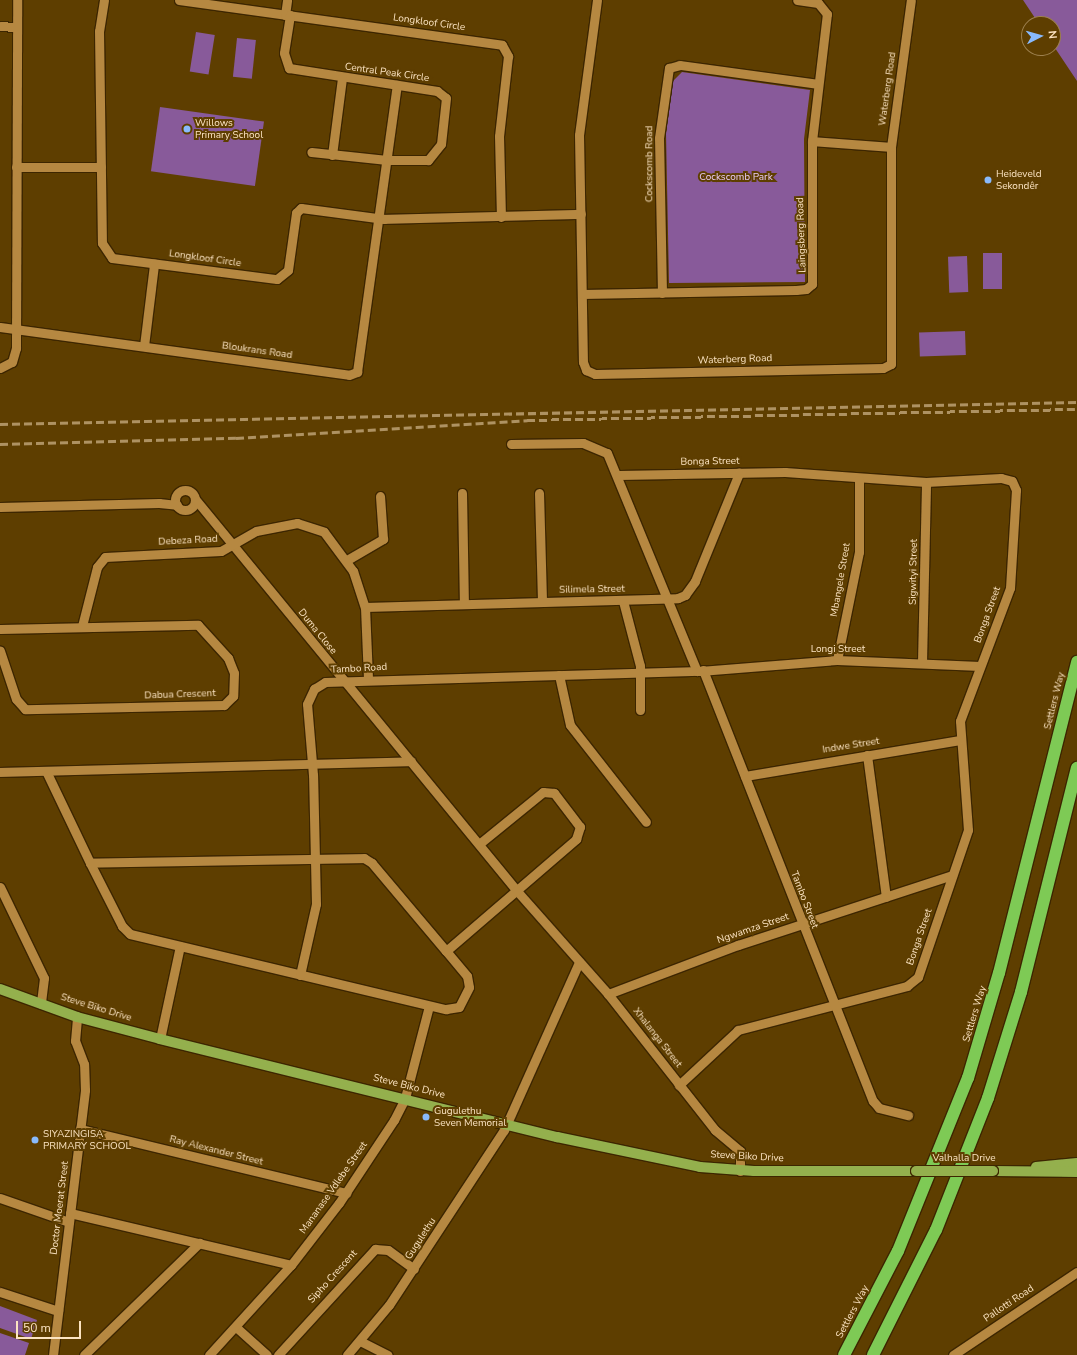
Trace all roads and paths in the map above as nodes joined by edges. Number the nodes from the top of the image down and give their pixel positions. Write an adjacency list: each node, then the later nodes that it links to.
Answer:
1 (17, 0): 10 (street)
2 (104, 0): 20 (street, Longkloof Circle)
3 (179, 0): 8 (street, Longkloof Circle)
4 (287, 0): 8 (street)
5 (597, 0): 21 (street, Waterberg Road)
6 (796, 0): 12 (street, Laingsberg Road)
7 (910, 0): 15 (street, Waterberg Road)
8 (287, 15): 11 (street, Central Peak Circle); 22 (street, Longkloof Circle)
9 (0, 26): 10 (street)
10 (15, 27): 19 (street)
11 (342, 78): 13 (street, Central Peak Circle); 17 (street)
12 (818, 84): 14 (street, Laingsberg Road); 25 (street, Cockscomb Road)
13 (397, 85): 18 (street); 18 (street, Central Peak Circle)
14 (812, 141): 15 (street); 25 (street, Laingsberg Road)
15 (891, 147): 26 (street, Waterberg Road)
16 (312, 152): 17 (street, Central Peak Circle)
17 (332, 154): 18 (street, Central Peak Circle)
18 (387, 160): 23 (street)
19 (16, 167): 20 (street); 28 (street)
20 (101, 167): 24 (street, Longkloof Circle)
21 (581, 214): 22 (street, Longkloof Circle); 26 (street, Waterberg Road)
22 (501, 217): 23 (street, Longkloof Circle)
23 (380, 219): 24 (street, Longkloof Circle); 29 (street, Bloukrans Road)
24 (154, 264): 29 (street)
25 (662, 293): 26 (street, Laingsberg Road)
26 (582, 294)
27 (0, 327): 28 (street, Bloukrans Road)
28 (16, 328): 29 (street, Bloukrans Road); 30 (street)
29 (144, 346)
30 (0, 368)
31 (511, 444): 33 (street, Tambo Street)
32 (739, 473): 33 (street, Bonga Street); 34 (street, Bonga Street); 46 (street, Silimela Street)
33 (619, 475): 46 (street, Tambo Street)
34 (859, 480): 35 (street, Bonga Street); 54 (street, Mbangele Street)
35 (926, 482): 55 (street, Sigwityi Street); 57 (street, Bonga Street)
36 (539, 492): 48 (street)
37 (462, 493): 49 (street)
38 (380, 496): 45 (street)
39 (196, 500): 40 (street); 42 (street); 43 (street, Duma Close)
40 (176, 502): 41 (street); 42 (street)
41 (0, 507)
42 (190, 509): 43 (street, Duma Close)
43 (208, 517): 44 (street, Duma Close)
44 (232, 546): 45 (street, Debeza Road); 51 (street, Debeza Road); 62 (street, Duma Close)
45 (347, 560): 50 (street, Debeza Road)
46 (669, 600): 47 (street, Silimela Street); 58 (street, Tambo Street)
47 (623, 601): 48 (street, Silimela Street); 59 (street)
48 (542, 602): 49 (street, Silimela Street)
49 (464, 604): 50 (street, Silimela Street)
50 (365, 607): 61 (street, Debeza Road)
51 (82, 626): 52 (street, Dabua Crescent); 53 (street, Dabua Crescent)
52 (0, 629)
53 (0, 651)
54 (837, 660): 55 (street, Longi Street); 58 (street, Longi Street)
55 (922, 662): 57 (street, Longi Street)
56 (1077, 662): 102 (highway, Settlers Way)
57 (980, 666): 64 (street, Bonga Street)
58 (700, 671): 59 (street, Tambo Road); 71 (street, Tambo Street)
59 (640, 672): 60 (street, Tambo Road); 63 (street)
60 (559, 675): 61 (street, Tambo Road); 72 (street)
61 (368, 679): 62 (street, Tambo Road)
62 (343, 682): 66 (street, Duma Close); 67 (street, Tambo Road)
63 (640, 710)
64 (960, 740): 65 (street, Indwe Street); 76 (street, Bonga Street)
65 (867, 754): 71 (street, Indwe Street); 79 (street)
66 (411, 762): 67 (street); 73 (street, Duma Close)
67 (311, 765): 69 (street); 74 (street, Tambo Road)
68 (1077, 768): 123 (highway)
69 (46, 771): 70 (street); 75 (street)
70 (0, 772)
71 (745, 776): 80 (street, Tambo Street)
72 (646, 822)
73 (479, 844): 78 (street, Xhalanga Street); 78 (street)
74 (315, 857): 75 (street); 82 (street); 84 (street, Tambo Road)
75 (90, 863): 81 (street)
76 (952, 875): 79 (street, Ngwamza Street); 88 (street, Bonga Street)
77 (0, 888): 87 (street)
78 (517, 891): 82 (street); 83 (street, Xhalanga Street)
79 (886, 896): 80 (street, Ngwamza Street)
80 (802, 924): 86 (street, Ngwamza Street); 88 (street, Tambo Street)
81 (180, 946): 84 (street); 91 (street)
82 (446, 951): 89 (street)
83 (579, 962): 86 (street, Xhalanga Street); 95 (street, Gugulethu)
84 (300, 974): 89 (street)
85 (0, 989): 87 (main road, Steve Biko Drive)
86 (608, 994): 92 (street, Xhalanga Street)
87 (41, 1004): 90 (main road, Steve Biko Drive)
88 (835, 1004): 92 (street); 94 (street, Tambo Street)
89 (429, 1006): 93 (street, Mananase Vdlebe Street)
90 (77, 1016): 91 (main road, Steve Biko Drive); 96 (street, Doctor Moerat Street)
91 (160, 1039): 93 (main road, Steve Biko Drive)
92 (679, 1085): 98 (street, Xhalanga Street)
93 (405, 1098): 95 (main road, Steve Biko Drive); 103 (street, Mananase Vdlebe Street)
94 (908, 1115)
95 (506, 1127): 98 (main road, Steve Biko Drive); 108 (street, Gugulethu)
96 (80, 1129): 103 (street, Ray Alexander Street); 105 (street, Doctor Moerat Street)
97 (1077, 1163): 100 (main road, Valhalla Drive)
98 (740, 1171): 99 (main road, Steve Biko Drive)
99 (916, 1171): 100 (main road, Valhalla Drive, bridge)
100 (1012, 1171): 101 (main road, Valhalla Drive)
101 (1077, 1172)
102 (924, 1192): 121 (highway); 122 (highway, Settlers Way)
103 (346, 1193): 107 (street, Mananase Vdlebe Street)
104 (0, 1198): 105 (street)
105 (70, 1217): 106 (street); 111 (street, Doctor Moerat Street)
106 (199, 1244): 107 (street); 115 (street)
107 (291, 1265): 112 (street, Mananase Vdlebe Street)
108 (414, 1269): 113 (street, Gugulethu); 118 (street, Sipho Crescent)
109 (1077, 1272): 124 (street, Pallotti Road)
110 (0, 1292): 111 (street)
111 (58, 1311): 114 (street, Doctor Moerat Street)
112 (237, 1328): 116 (street, Mananase Vdlebe Street); 117 (street)
113 (360, 1341): 119 (street, Gugulethu); 120 (street)
114 (53, 1355)
115 (84, 1355)
116 (209, 1355)
117 (267, 1355)
118 (278, 1355)
119 (347, 1355)
120 (388, 1355)
121 (836, 1355)
122 (844, 1355)
123 (873, 1355)
124 (953, 1355)

